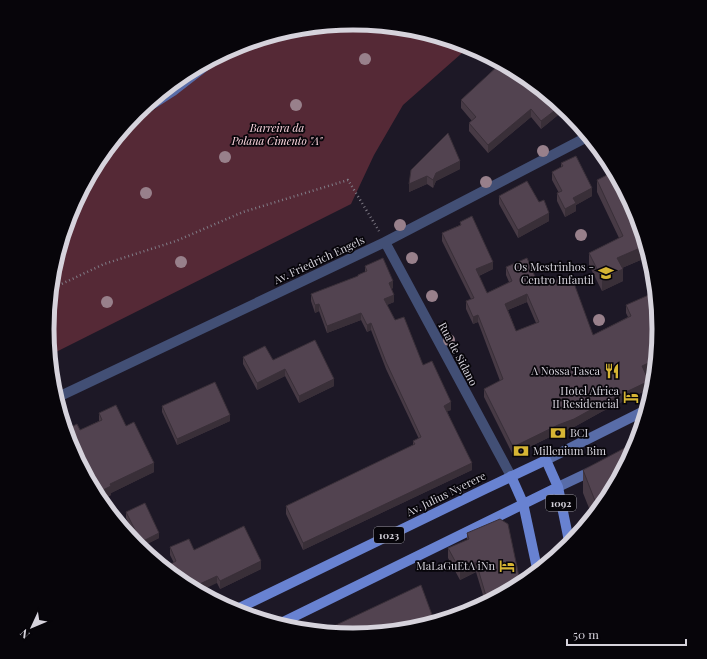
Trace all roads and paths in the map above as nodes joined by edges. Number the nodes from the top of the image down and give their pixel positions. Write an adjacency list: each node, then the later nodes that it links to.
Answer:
1 (188, 80): 2 (main road)
2 (169, 93)
3 (584, 138): 5 (street, Av. Friedrich Engels)
4 (371, 218): 6 (path)
5 (385, 242): 7 (street, Av. Friedrich Engels); 11 (street, Rua de Sidano)
6 (58, 286)
7 (62, 395)
8 (641, 412): 9 (main road, Av. Julius Nyerere / 1023)
9 (546, 460): 11 (main road, Av. Julius Nyerere / 1023); 12 (main road, 1092)
10 (602, 465): 12 (main road)
11 (511, 476): 13 (main road); 16 (main road, Av. Julius Nyerere / 1023)
12 (558, 487): 13 (main road); 14 (main road, 1092)
13 (523, 503): 15 (main road); 17 (main road)
14 (568, 538)
15 (537, 567)
16 (241, 607)
17 (285, 621)

